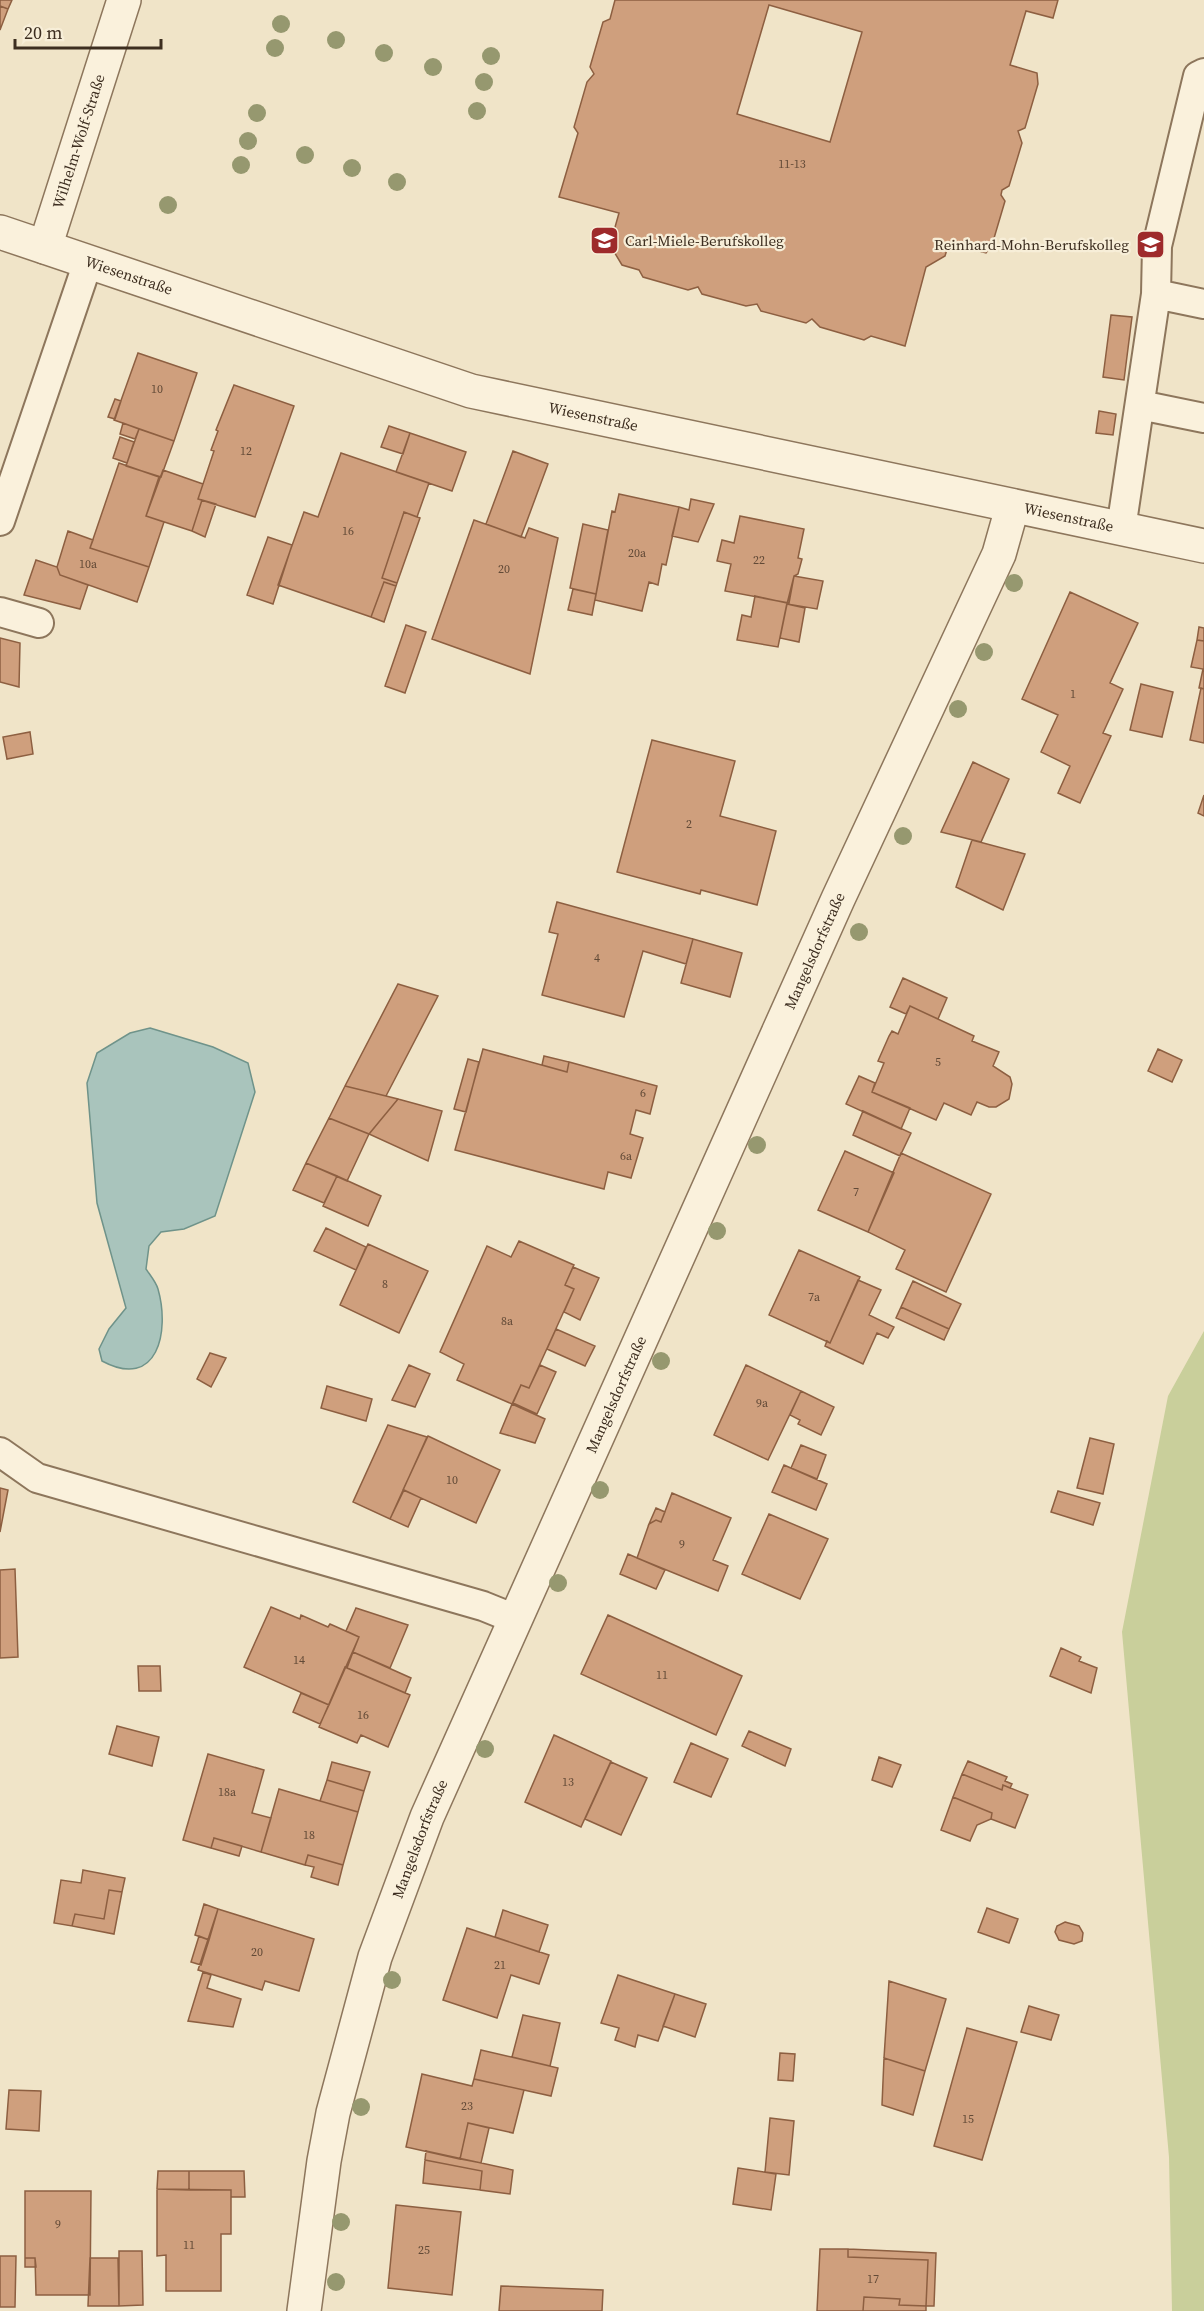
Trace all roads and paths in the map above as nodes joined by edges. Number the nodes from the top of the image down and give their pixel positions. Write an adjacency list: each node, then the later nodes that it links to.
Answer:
1 (123, 0): 4 (street, Wilhelm-Wolf-Straße)
2 (1204, 73): 6 (lane)
3 (0, 232): 4 (street, Wiesenstraße)
4 (45, 248): 5 (street, Wiesenstraße)
5 (88, 262): 10 (street, Wiesenstraße); 11 (lane)
6 (1156, 294): 7 (lane); 8 (lane)
7 (1204, 304)
8 (1140, 405): 9 (lane); 12 (lane)
9 (1204, 418)
10 (1012, 508): 12 (street, Wiesenstraße); 17 (street, Mangelsdorfstraße)
11 (0, 521)
12 (1121, 529): 13 (street, Wiesenstraße)
13 (1204, 546)
14 (0, 612): 15 (lane)
15 (39, 623)
16 (0, 1452): 17 (lane)
17 (515, 1620): 18 (street, Mangelsdorfstraße)
18 (303, 2311)

